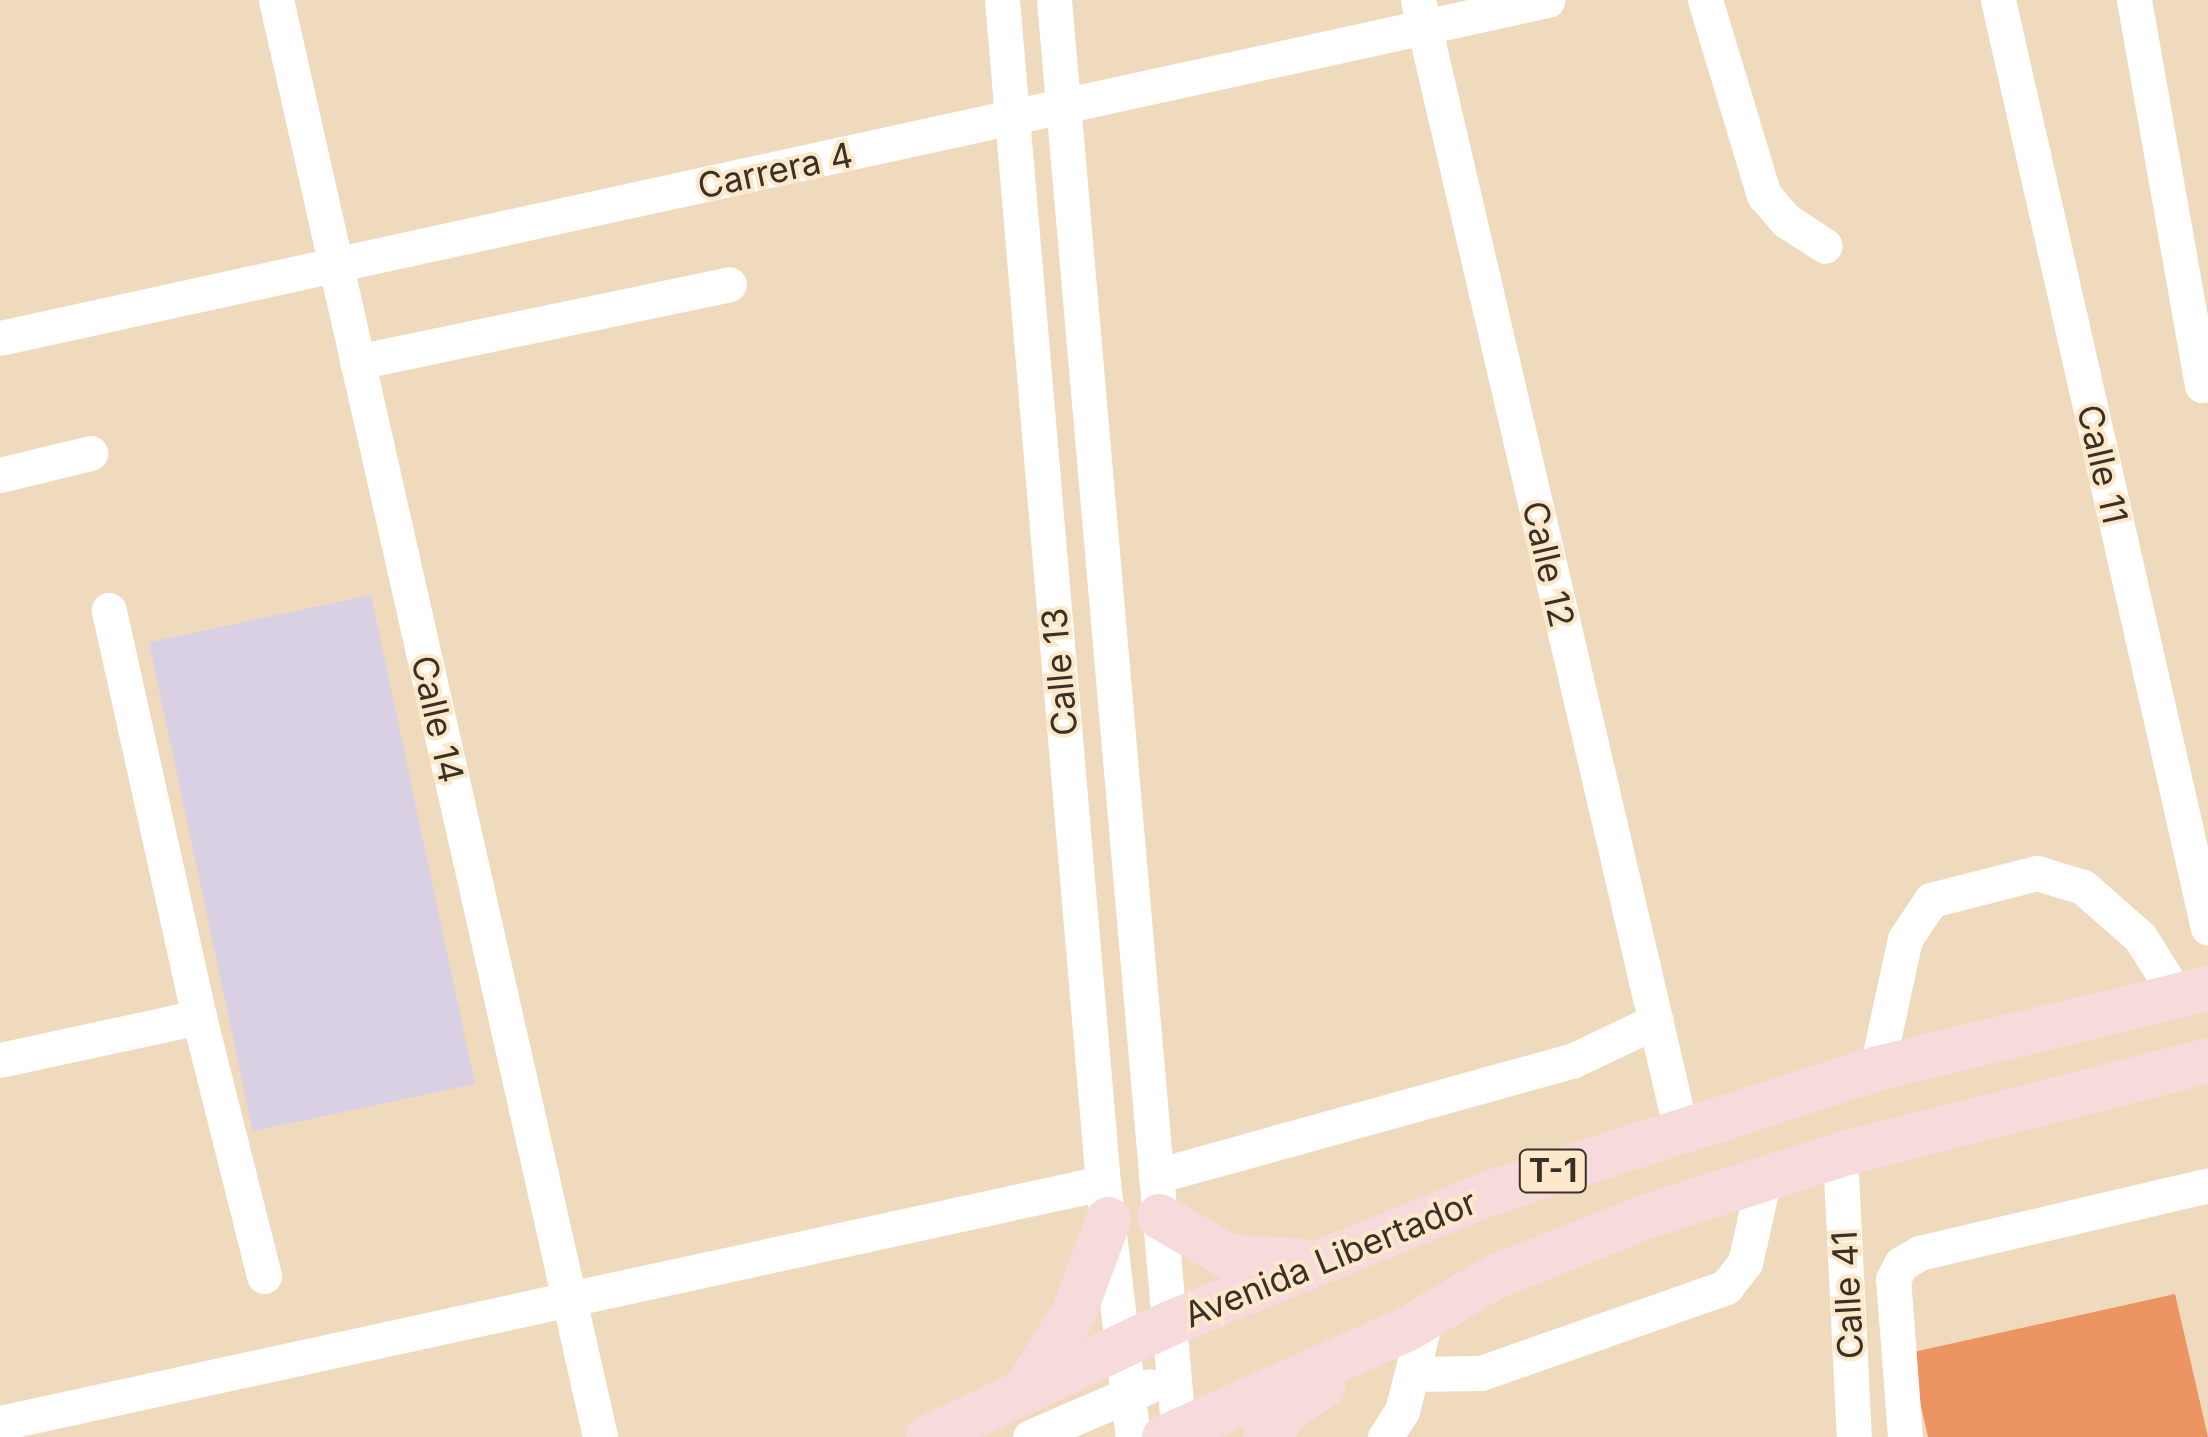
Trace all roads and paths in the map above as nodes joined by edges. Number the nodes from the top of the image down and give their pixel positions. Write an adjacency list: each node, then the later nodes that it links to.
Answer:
1 (276, 0): 12 (street, Calle 14)
2 (1002, 0): 10 (street, Calle 13)
3 (1054, 0): 9 (street, Calle 13)
4 (1548, 0): 8 (street, Carrera 4)
5 (1705, 0): 11 (street)
6 (1998, 0): 20 (street, Calle 11)
7 (2134, 0): 16 (street)
8 (1421, 13): 9 (street, Carrera 4); 23 (street, Calle 12)
9 (1063, 104): 10 (street, Carrera 4); 31 (street, Calle 13)
10 (1011, 118): 12 (street, Carrera 4); 32 (street, Calle 13)
11 (1825, 246)
12 (335, 267): 14 (street, Carrera 4); 15 (street, Calle 14)
13 (729, 284): 15 (street)
14 (0, 338)
15 (357, 362): 35 (street, Calle 14)
16 (2202, 385)
17 (90, 453): 18 (street)
18 (0, 475)
19 (108, 610): 22 (street)
20 (2208, 928)
21 (2192, 992): 26 (main road, Avenida Libertador / T-1); 26 (street)
22 (199, 1017): 24 (street); 34 (street)
23 (1656, 1021): 27 (street, Calle 12); 31 (street)
24 (0, 1060)
25 (2208, 1060): 28 (main road, T-1)
26 (1877, 1068): 27 (main road, Avenida Libertador / T-1)
27 (1680, 1127): 33 (main road, Avenida Libertador / T-1)
28 (1840, 1154): 29 (main road, T-1); 51 (street, Calle 41)
29 (1764, 1178): 37 (main road, T-1); 39 (street)
30 (2208, 1185): 52 (street)
31 (1158, 1196): 33 (main road); 36 (street, Calle 13)
32 (1106, 1201): 35 (street); 38 (street, Calle 13); 41 (main road)
33 (1320, 1259): 36 (main road, Avenida Libertador / T-1)
34 (264, 1276)
35 (571, 1298): 43 (street); 45 (street, Calle 14)
36 (1169, 1323): 38 (main road, Avenida Libertador / T-1); 40 (street, Calle 13)
37 (1416, 1323): 39 (street); 44 (main road, T-1); 49 (main road)
38 (1124, 1342): 41 (main road, Avenida Libertador / T-1); 42 (street, Calle 13)
39 (1412, 1374): 50 (street)
40 (1174, 1376): 42 (street); 44 (street, Calle 13)
41 (1024, 1390): 46 (main road, Avenida Libertador / T-1)
42 (1130, 1394): 47 (street); 48 (street, Calle 13)
43 (4, 1418)
44 (1174, 1435)
45 (600, 1437)
46 (928, 1437)
47 (1030, 1437)
48 (1133, 1437)
49 (1265, 1437)
50 (1385, 1437)
51 (1854, 1437)
52 (1905, 1437)

